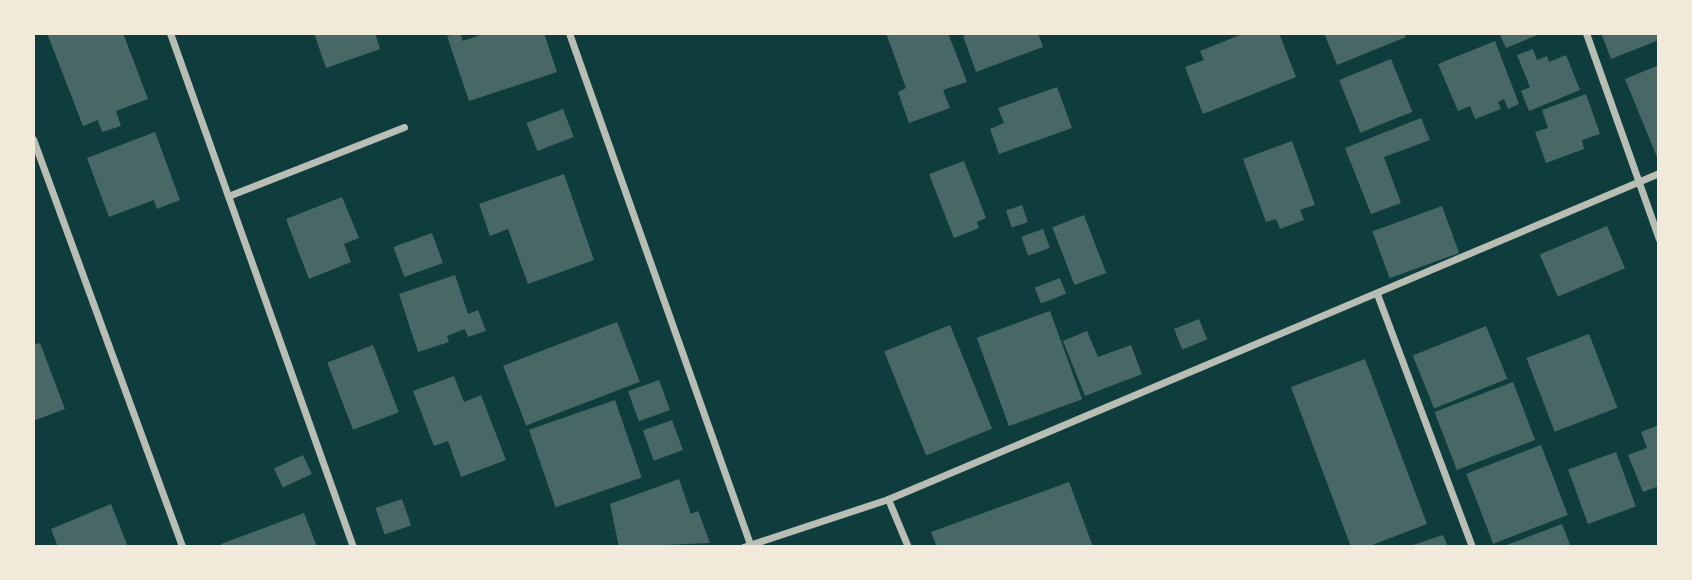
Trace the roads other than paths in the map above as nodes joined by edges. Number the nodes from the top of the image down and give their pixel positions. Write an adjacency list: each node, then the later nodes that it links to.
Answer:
1 (170, 33): 8 (street)
2 (569, 33): 12 (street)
3 (1586, 33): 7 (street)
4 (404, 127): 8 (street)
5 (33, 139): 13 (street)
6 (1659, 173): 7 (street)
7 (1639, 182): 9 (street); 10 (street)
8 (228, 196): 14 (street)
9 (1659, 239)
10 (1377, 294): 11 (street); 16 (street)
11 (888, 499): 12 (street); 15 (street)
12 (747, 545)
13 (182, 547)
14 (353, 547)
15 (908, 547)
16 (1472, 547)

